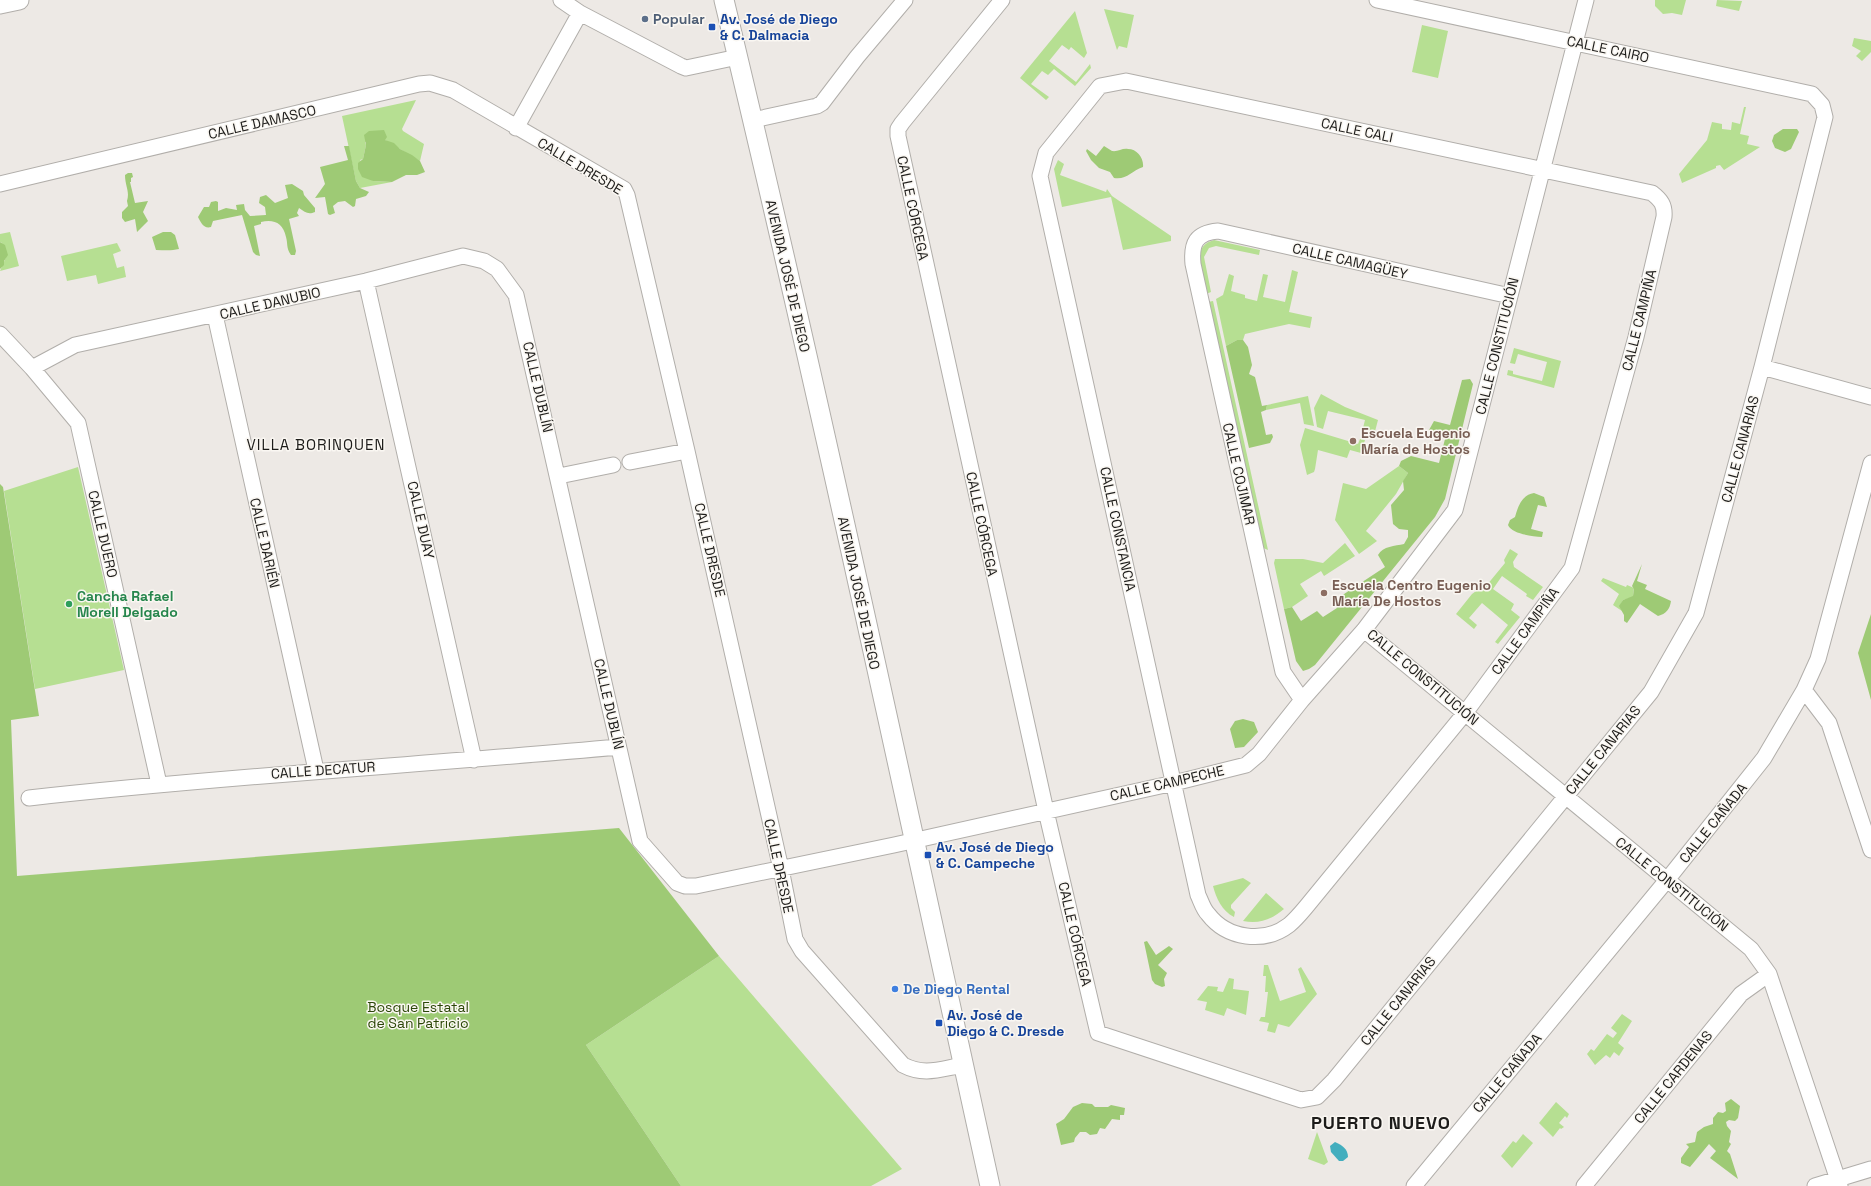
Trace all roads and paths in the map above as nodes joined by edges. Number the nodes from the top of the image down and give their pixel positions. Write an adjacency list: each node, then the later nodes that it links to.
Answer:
1 (19, 0): 8 (main road)
2 (561, 0): 9 (street)
3 (724, 0): 11 (main road, AVENIDA JOSÉ DE DIEGO)
4 (905, 0): 13 (street)
5 (1002, 0): 44 (street, CALLE CÓRCEGA)
6 (1377, 0): 10 (street, CALLE CAIRO)
7 (1586, 0): 10 (street, CALLE CONSTITUCIÓN)
8 (0, 4)
9 (580, 13): 11 (street); 14 (street)
10 (1576, 42): 12 (street, CALLE CAIRO); 16 (street, CALLE CONSTITUCIÓN)
11 (738, 57): 13 (main road, AVENIDA JOSÉ DE DIEGO)
12 (1825, 117): 25 (street, CALLE CANARIAS)
13 (753, 120): 45 (main road, AVENIDA JOSÉ DE DIEGO)
14 (516, 128): 17 (street, CALLE DAMASCO); 28 (street, CALLE DRESDE)
15 (1063, 132): 16 (street, CALLE CALI); 40 (street, CALLE CONSTANCIA)
16 (1543, 169): 18 (street, CALLE CALI); 22 (street, CALLE CONSTITUCIÓN)
17 (0, 184)
18 (1665, 208): 36 (street, CALLE CAMPIÑA)
19 (1194, 244): 22 (street, CALLE CAMAGÜEY); 35 (street, CALLE COJIMAR)
20 (506, 279): 21 (street, CALLE DANUBIO); 32 (street, CALLE DUBLÍN)
21 (366, 281): 23 (street, CALLE DANUBIO); 38 (street, CALLE DUAY)
22 (1510, 296): 33 (street, CALLE CONSTITUCIÓN)
23 (214, 315): 26 (street, CALLE DANUBIO); 39 (street, CALLE DARIÉN)
24 (0, 334): 26 (street, CALLE DUERO)
25 (1762, 367): 27 (street); 42 (street, CALLE CANARIAS)
26 (32, 368): 41 (street, CALLE DUERO)
27 (1871, 397)
28 (687, 451): 29 (street); 47 (street, CALLE DRESDE)
29 (630, 462)
30 (1871, 463): 34 (street, CALLE CAÑADA)
31 (613, 465): 32 (street)
32 (559, 476): 37 (street, CALLE DUBLÍN)
33 (1364, 630): 35 (street, CALLE CAMPECHE); 36 (street, CALLE CONSTITUCIÓN)
34 (1804, 690): 46 (street); 48 (street, CALLE CAÑADA)
35 (1302, 700): 40 (street, CALLE CAMPECHE)
36 (1465, 713): 42 (street, CALLE CONSTITUCIÓN); 49 (street, CALLE CAMPIÑA)
37 (618, 746): 38 (street, CALLE DECATUR); 47 (street, CALLE DUBLÍN)
38 (474, 760): 39 (street, CALLE DECATUR)
39 (316, 770): 41 (street, CALLE DECATUR)
40 (1174, 783): 44 (street, CALLE CAMPECHE); 49 (street, CALLE CONSTANCIA)
41 (159, 784): 43 (street, CALLE DECATUR)
42 (1565, 796): 48 (street, CALLE CONSTITUCIÓN); 51 (street, CALLE CANARIAS)
43 (29, 798)
44 (1046, 811): 45 (street, CALLE CAMPECHE); 51 (street, CALLE CÓRCEGA)
45 (913, 841): 47 (street, CALLE DUBLÍN); 52 (main road, AVENIDA JOSÉ DE DIEGO)
46 (1871, 850)
47 (781, 869): 52 (street, CALLE DRESDE)
48 (1667, 880): 50 (street, CALLE CONSTITUCIÓN); 56 (street, CALLE CAÑADA)
49 (1220, 926)
50 (1769, 974): 54 (street, CALLE CONSTITUCIÓN); 57 (street, CALLE CARDENAS)
51 (1098, 1033)
52 (963, 1065): 55 (main road, AVENIDA JOSÉ DE DIEGO)
53 (1871, 1169): 54 (street)
54 (1838, 1183): 58 (street)
55 (990, 1186)
56 (1414, 1186)
57 (1584, 1186)
58 (1815, 1186)

